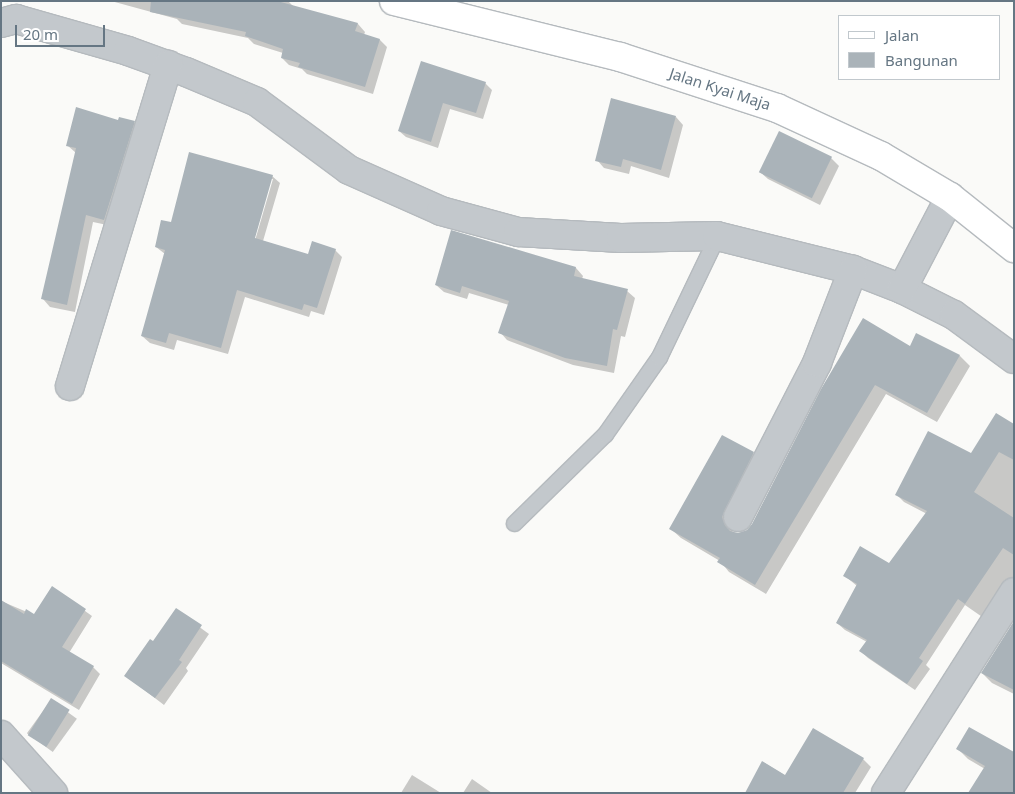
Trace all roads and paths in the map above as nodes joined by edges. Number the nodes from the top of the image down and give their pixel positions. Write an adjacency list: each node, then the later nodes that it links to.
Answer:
1 (394, 1): 4 (main road, Jalan Kyai Maja)
2 (14, 11): 3 (street)
3 (168, 65): 5 (street); 10 (street)
4 (950, 197): 6 (main road, Jalan Kyai Maja); 8 (street)
5 (717, 236): 7 (street); 12 (lane)
6 (1014, 248)
7 (853, 270): 8 (street); 11 (street)
8 (906, 280): 9 (street)
9 (1014, 359)
10 (70, 386)
11 (738, 516)
12 (514, 523)
13 (1014, 592): 16 (street)
14 (1, 736): 15 (street)
15 (53, 793)
16 (886, 793)

